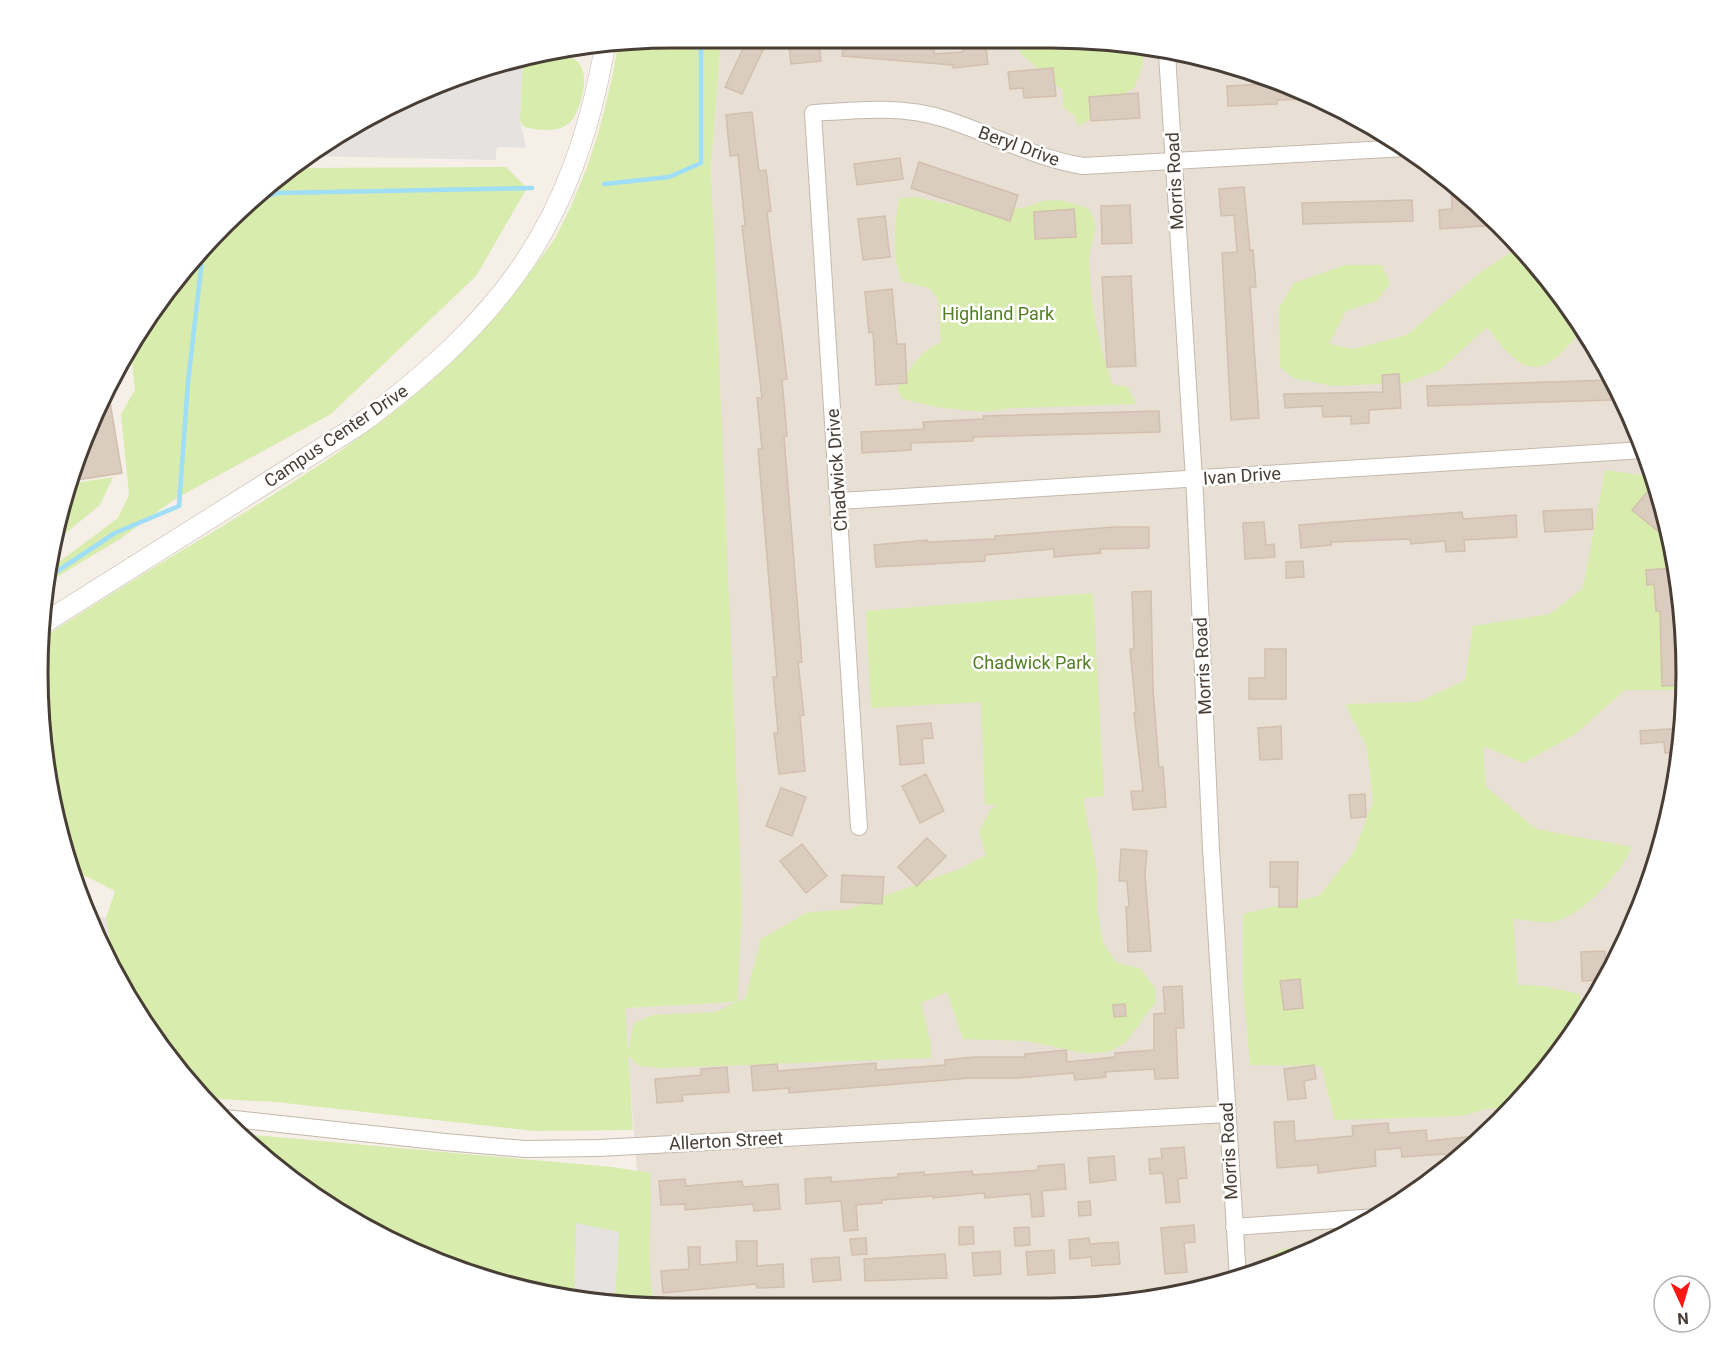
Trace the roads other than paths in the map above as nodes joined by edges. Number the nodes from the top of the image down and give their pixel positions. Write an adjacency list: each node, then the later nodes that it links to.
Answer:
1 (604, 52): 9 (street, Campus Center Drive)
2 (1167, 59): 5 (street, Morris Road)
3 (813, 113): 5 (street, Beryl Drive); 8 (street, Chadwick Drive)
4 (1391, 149): 5 (street, Beryl Drive)
5 (1173, 162): 7 (street, Morris Road)
6 (1635, 451): 7 (street, Ivan Drive)
7 (1194, 479): 8 (street, Ivan Drive); 11 (street, Morris Road)
8 (840, 501): 10 (street, Chadwick Drive)
9 (50, 619)
10 (859, 826)
11 (1227, 1114): 12 (street, Allerton Street); 14 (street, Morris Road)
12 (237, 1120)
13 (1355, 1219): 14 (street)
14 (1234, 1227): 15 (street, Morris Road)
15 (1237, 1270)

